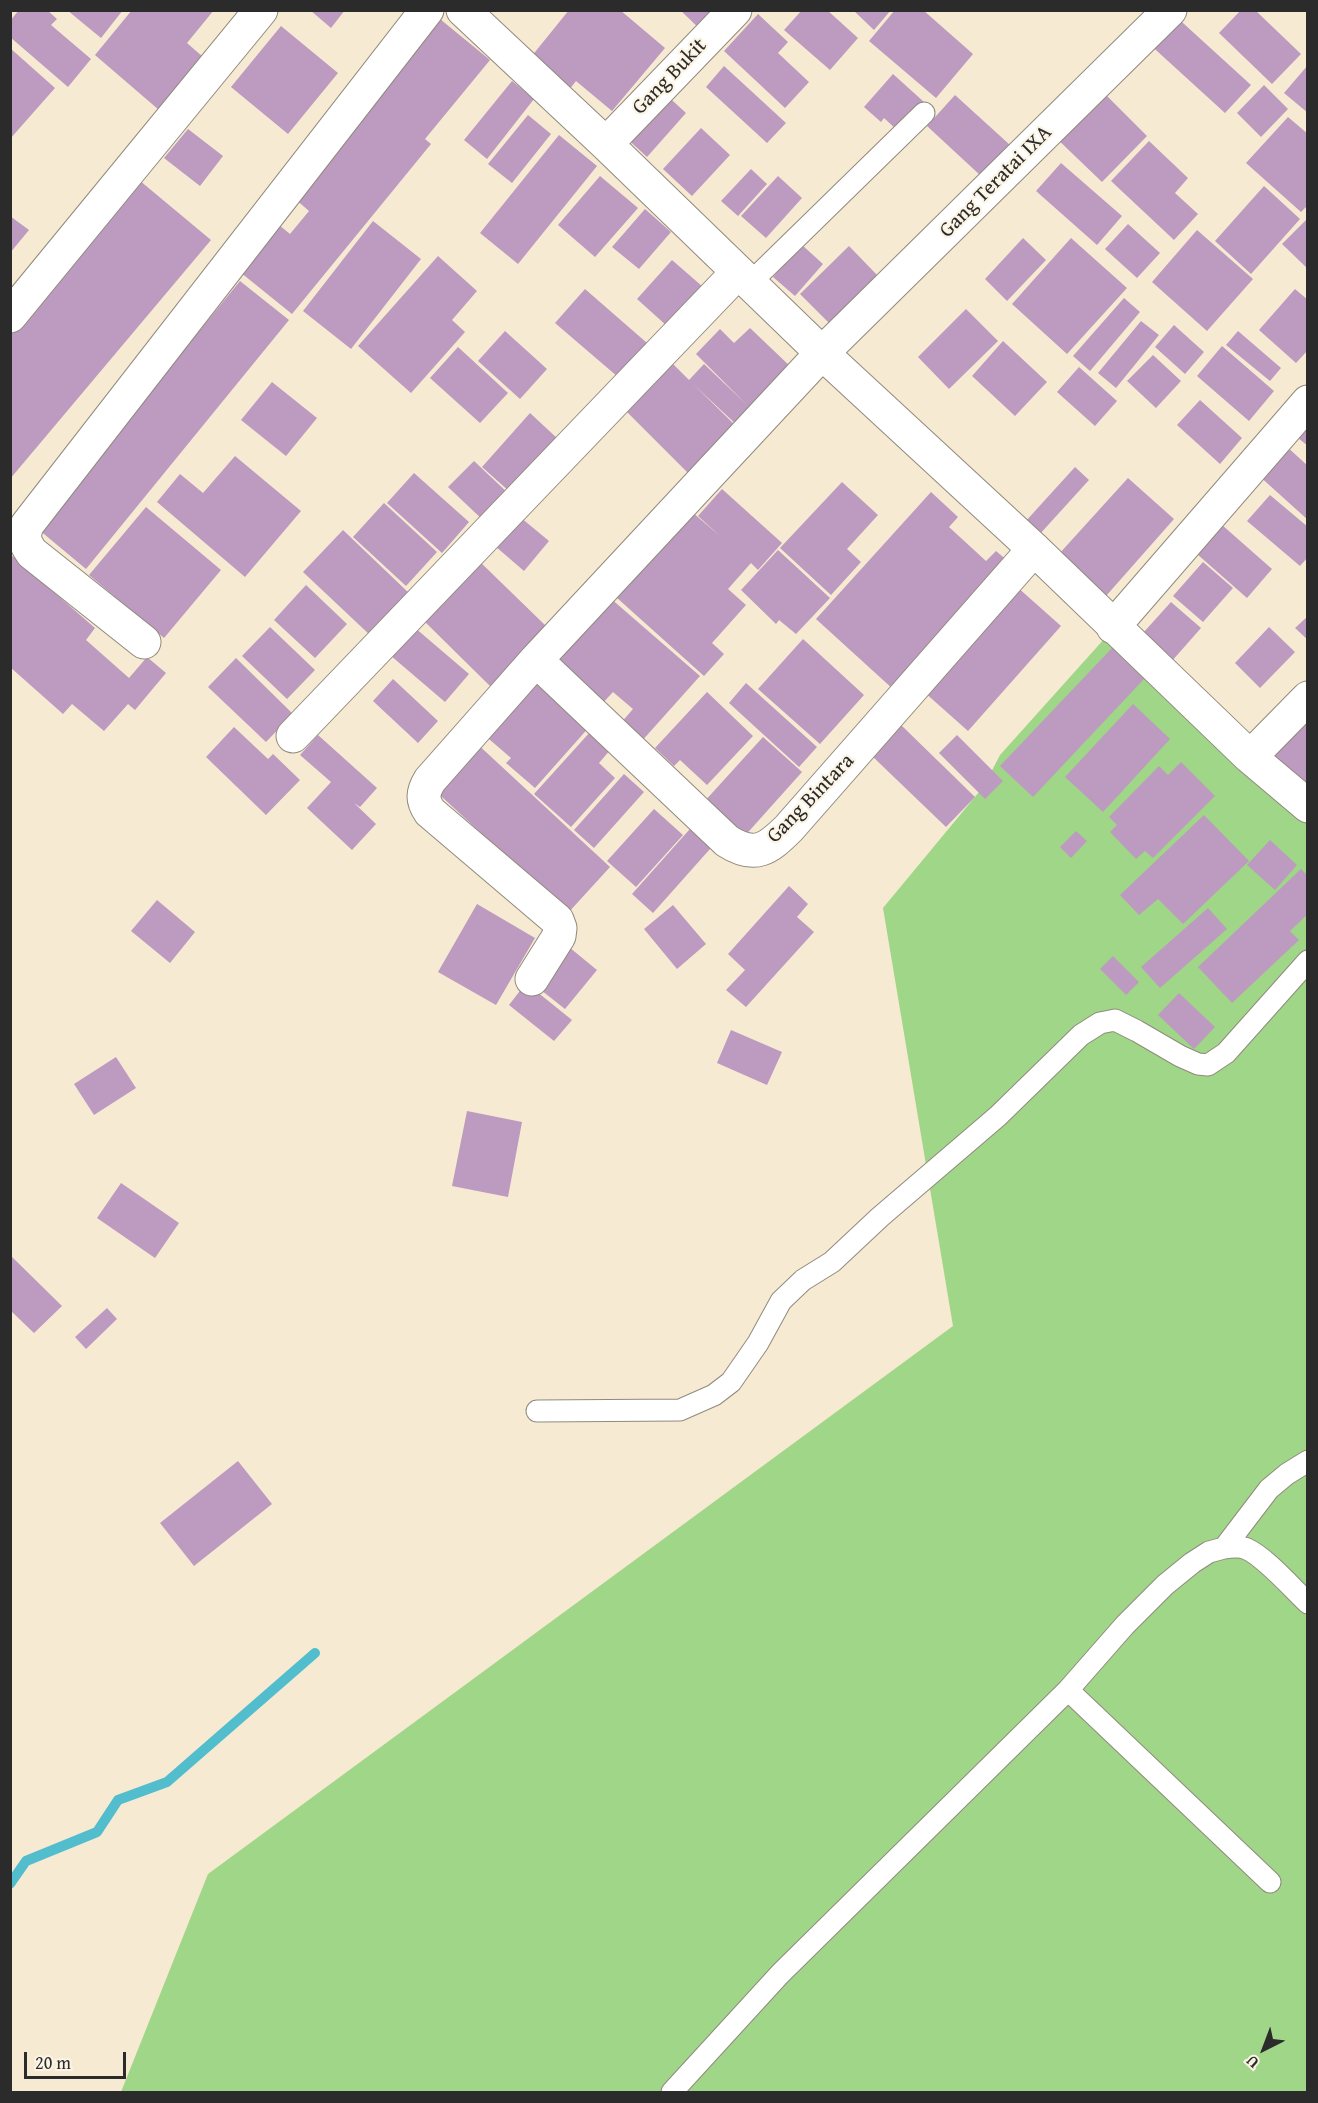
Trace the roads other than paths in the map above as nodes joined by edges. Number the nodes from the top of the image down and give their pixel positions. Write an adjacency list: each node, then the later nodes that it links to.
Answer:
1 (261, 10): 9 (street)
2 (427, 10): 14 (street)
3 (463, 10): 7 (street)
4 (735, 10): 7 (street, Gang Bukit)
5 (1170, 10): 10 (street, Gang Teratai IXA)
6 (924, 113): 8 (lane)
7 (606, 144): 8 (street)
8 (744, 277): 10 (street); 17 (street)
9 (10, 316)
10 (822, 353): 12 (street); 15 (street, Gang Teratai IXA)
11 (1308, 402): 13 (street)
12 (1034, 549): 13 (street); 15 (street, Gang Bintara)
13 (1113, 627): 18 (street)
14 (144, 642)
15 (536, 660): 21 (street, Gang Teratai IXA)
16 (1308, 698): 18 (street)
17 (293, 736)
18 (1250, 757): 19 (street)
19 (1308, 806)
20 (1308, 961): 22 (lane)
21 (532, 979)
22 (537, 1411)
23 (1308, 1461): 24 (lane)
24 (1224, 1548): 25 (lane); 26 (lane)
25 (1308, 1602)
26 (1068, 1690): 27 (lane); 28 (lane)
27 (1270, 1882)
28 (674, 2092)

